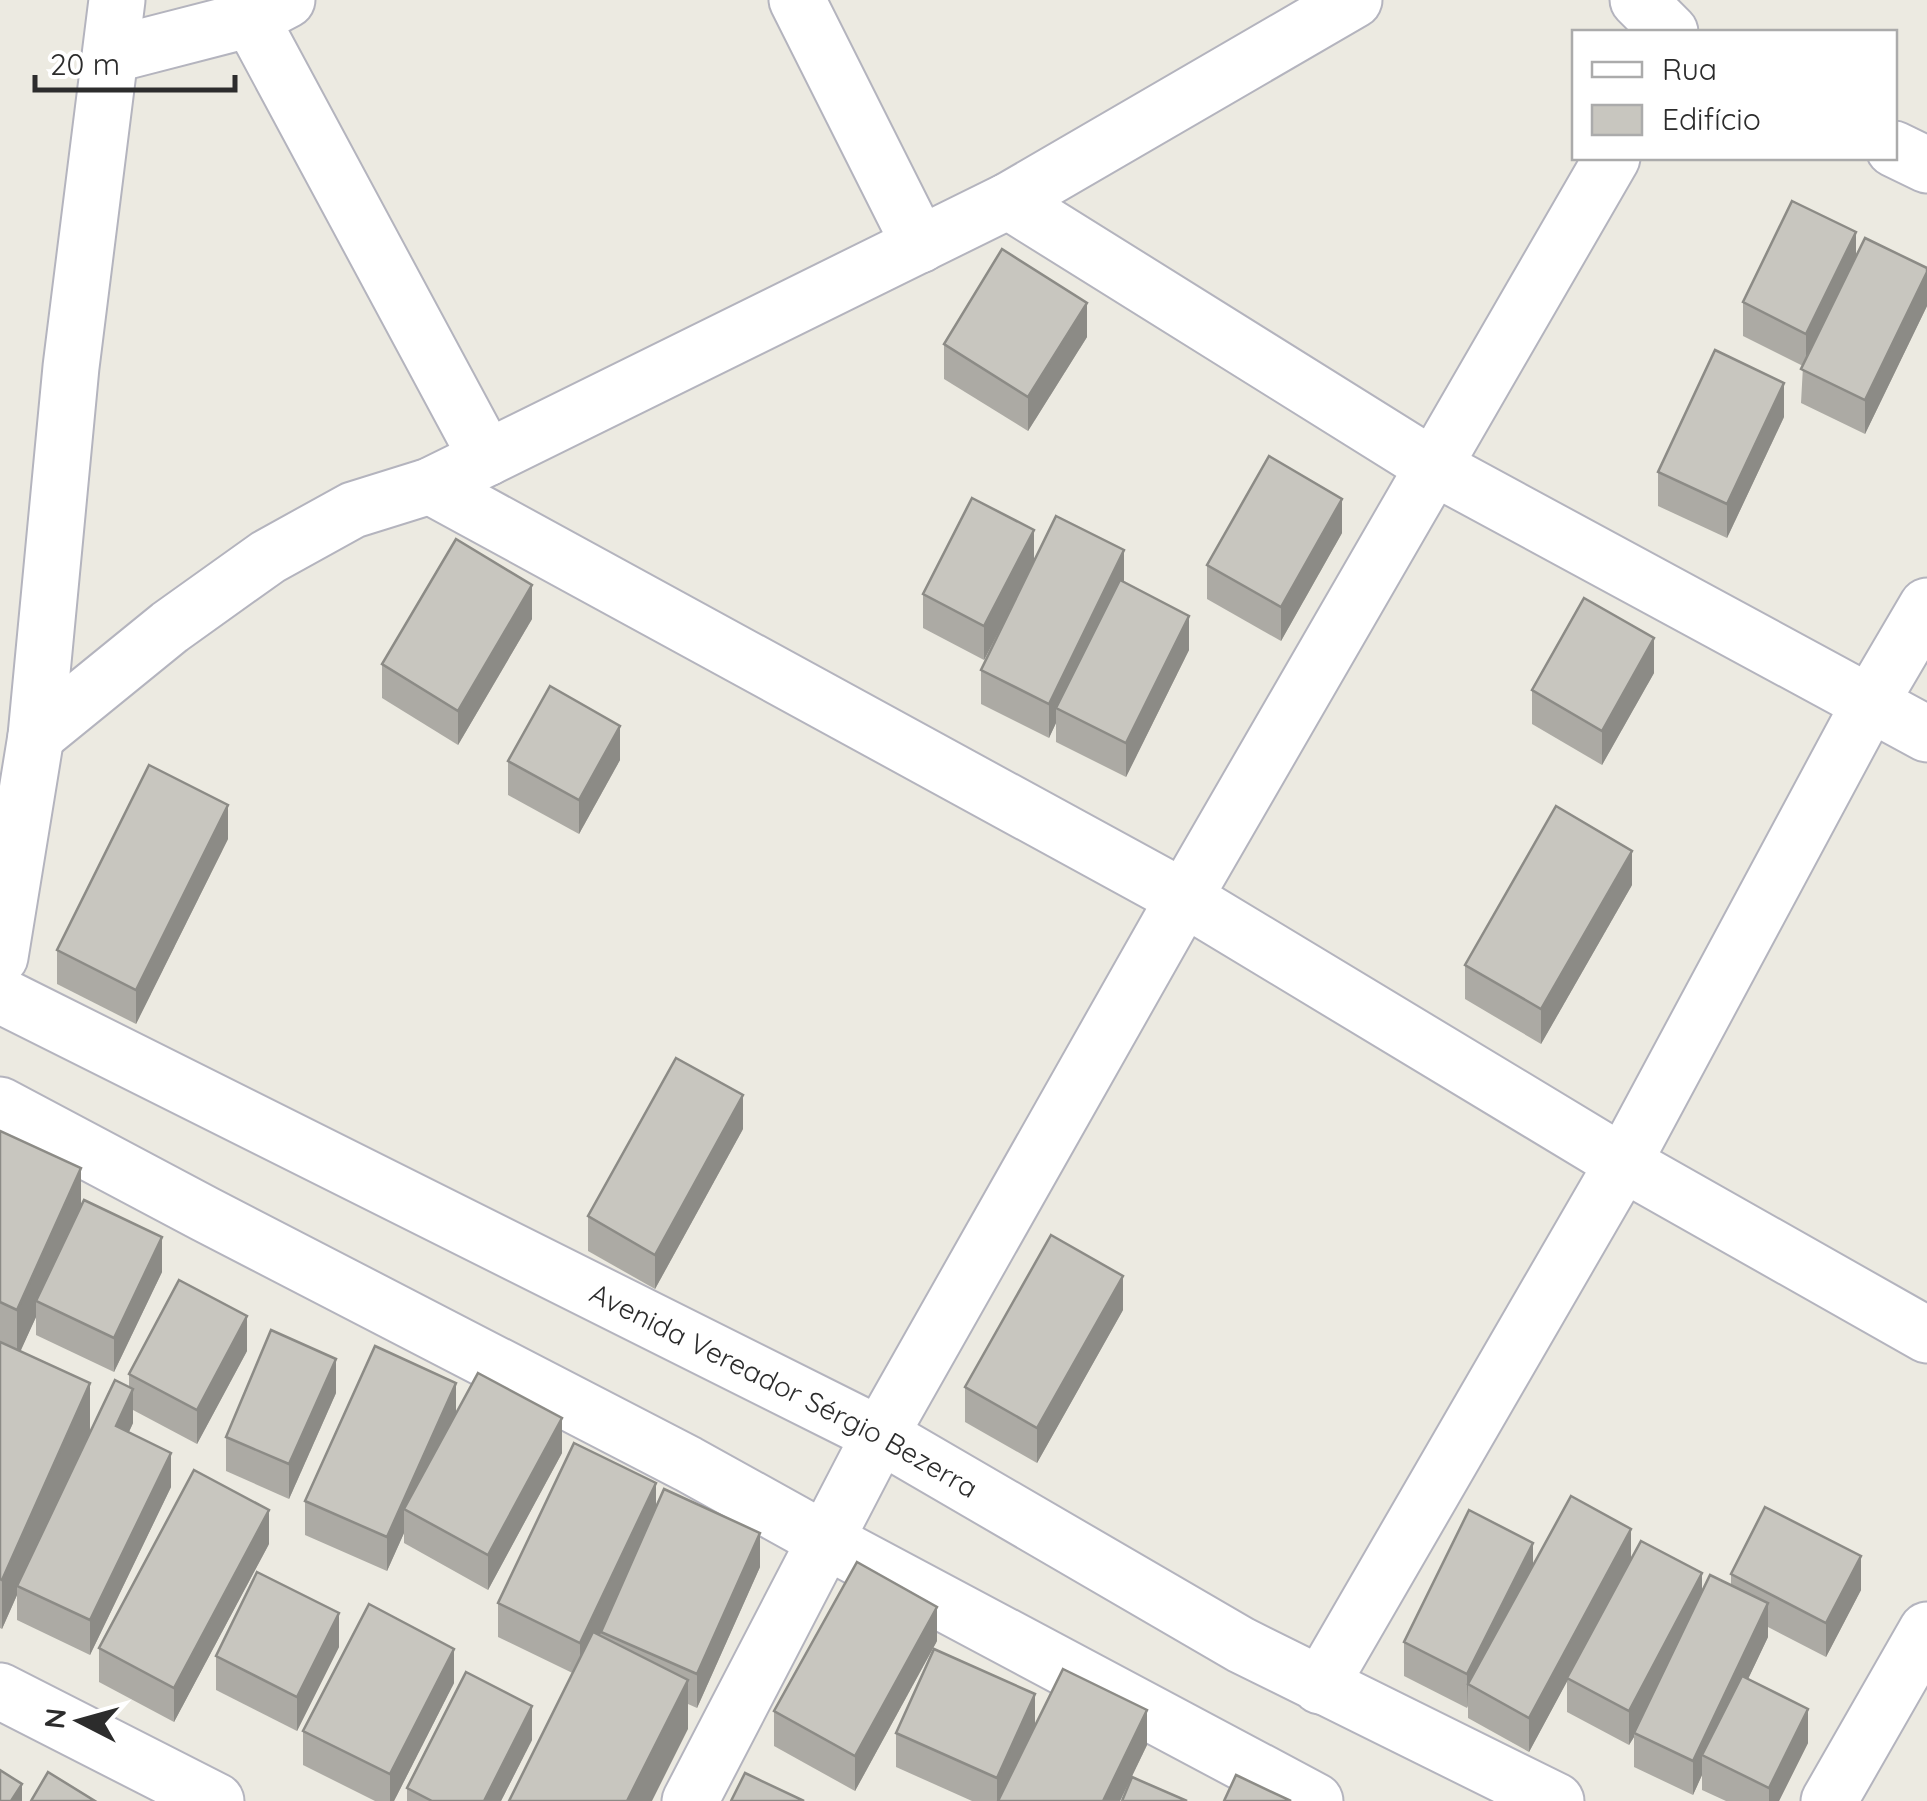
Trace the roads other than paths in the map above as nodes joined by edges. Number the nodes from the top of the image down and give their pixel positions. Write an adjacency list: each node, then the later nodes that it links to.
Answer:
1 (117, 0): 7 (street)
2 (796, 0): 12 (street)
3 (1354, 0): 11 (street)
4 (1638, 0): 6 (street)
5 (269, 9): 7 (street); 13 (street)
6 (1668, 30)
7 (110, 55): 19 (street)
8 (1897, 150): 10 (street)
9 (1611, 160): 14 (street)
10 (1927, 165)
11 (1008, 200): 12 (street); 14 (street)
12 (920, 245): 13 (street)
13 (487, 458): 15 (street)
14 (1434, 467): 17 (street); 20 (street)
15 (430, 486): 19 (street); 20 (street)
16 (1927, 606): 17 (street)
17 (1870, 703): 18 (street); 24 (street)
18 (1927, 734)
19 (36, 736): 21 (street)
20 (1184, 898): 24 (street); 26 (street)
21 (0, 957)
22 (0, 995): 26 (street, Avenida Vereador Sérgio Bezerra)
23 (0, 1105): 27 (street)
24 (1623, 1164): 25 (street); 29 (street)
25 (1927, 1335)
26 (880, 1435): 27 (street); 29 (street, Avenida Vereador Sérgio Bezerra)
27 (825, 1540): 32 (street); 33 (street)
28 (1927, 1630): 35 (street)
29 (1320, 1686): 34 (street, Avenida Vereador Sérgio Bezerra)
30 (0, 1690): 31 (street)
31 (216, 1801)
32 (690, 1801)
33 (1315, 1801)
34 (1556, 1801)
35 (1828, 1801)

